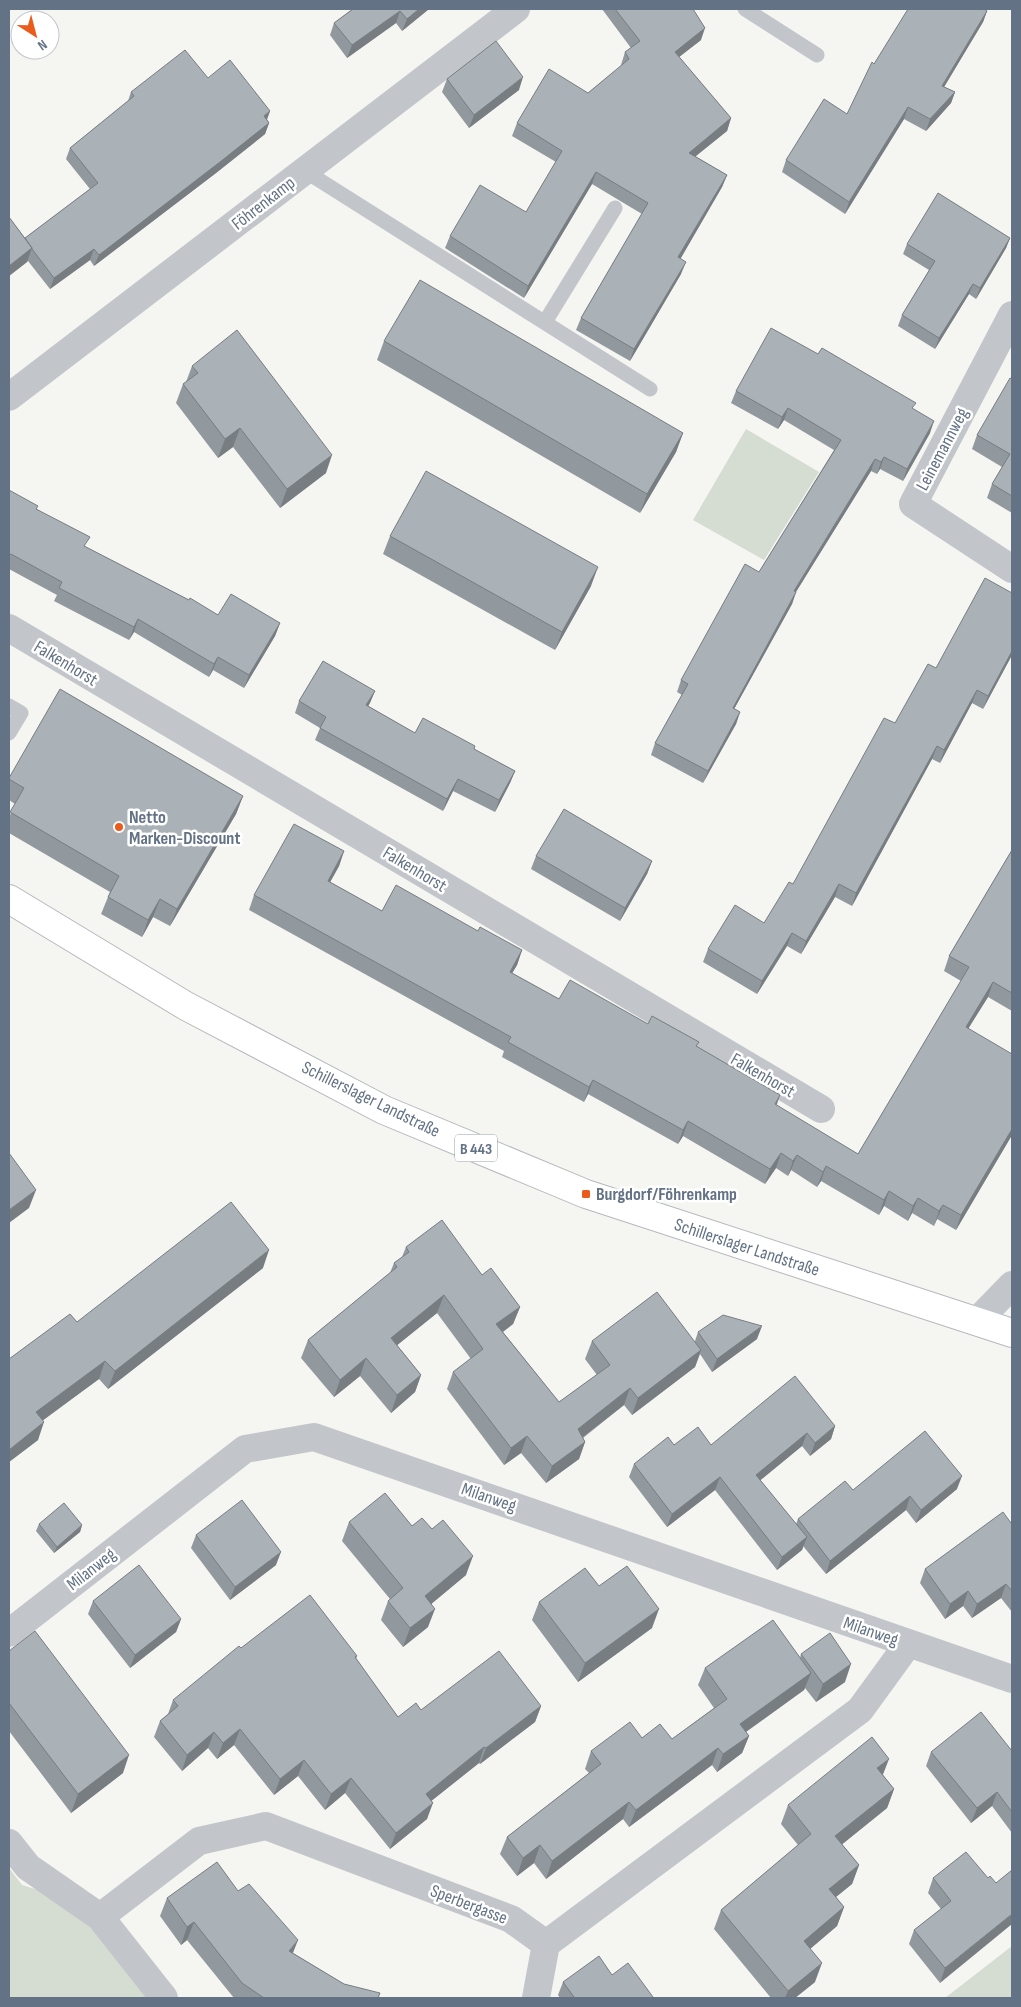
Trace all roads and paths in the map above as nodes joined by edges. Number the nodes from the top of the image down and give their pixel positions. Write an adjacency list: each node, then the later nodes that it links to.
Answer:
1 (516, 9): 3 (street, Föhrenkamp)
2 (745, 9): 4 (lane)
3 (488, 17): 5 (street, Föhrenkamp)
4 (817, 55)
5 (305, 171): 8 (lane); 10 (street, Föhrenkamp)
6 (615, 208): 8 (lane)
7 (1012, 315): 11 (street, Leinemannweg)
8 (545, 322): 9 (lane)
9 (650, 389)
10 (9, 397)
11 (1012, 569)
12 (9, 628): 16 (street, Falkenhorst)
13 (9, 706): 14 (lane)
14 (9, 732)
15 (9, 899): 18 (main road, Schillerslager Landstraße / B 443)
16 (821, 1109)
17 (1012, 1285): 18 (street)
18 (976, 1321): 19 (main road, Schillerslager Landstraße / B 443)
19 (1012, 1333)
20 (9, 1633): 21 (street, Milanweg)
21 (908, 1644): 22 (street, Milanweg); 25 (street)
22 (1012, 1679)
23 (9, 1842): 24 (street)
24 (100, 1917): 25 (street, Sperbergasse); 26 (street)
25 (546, 1944): 27 (street)
26 (164, 1998)
27 (536, 1998)

